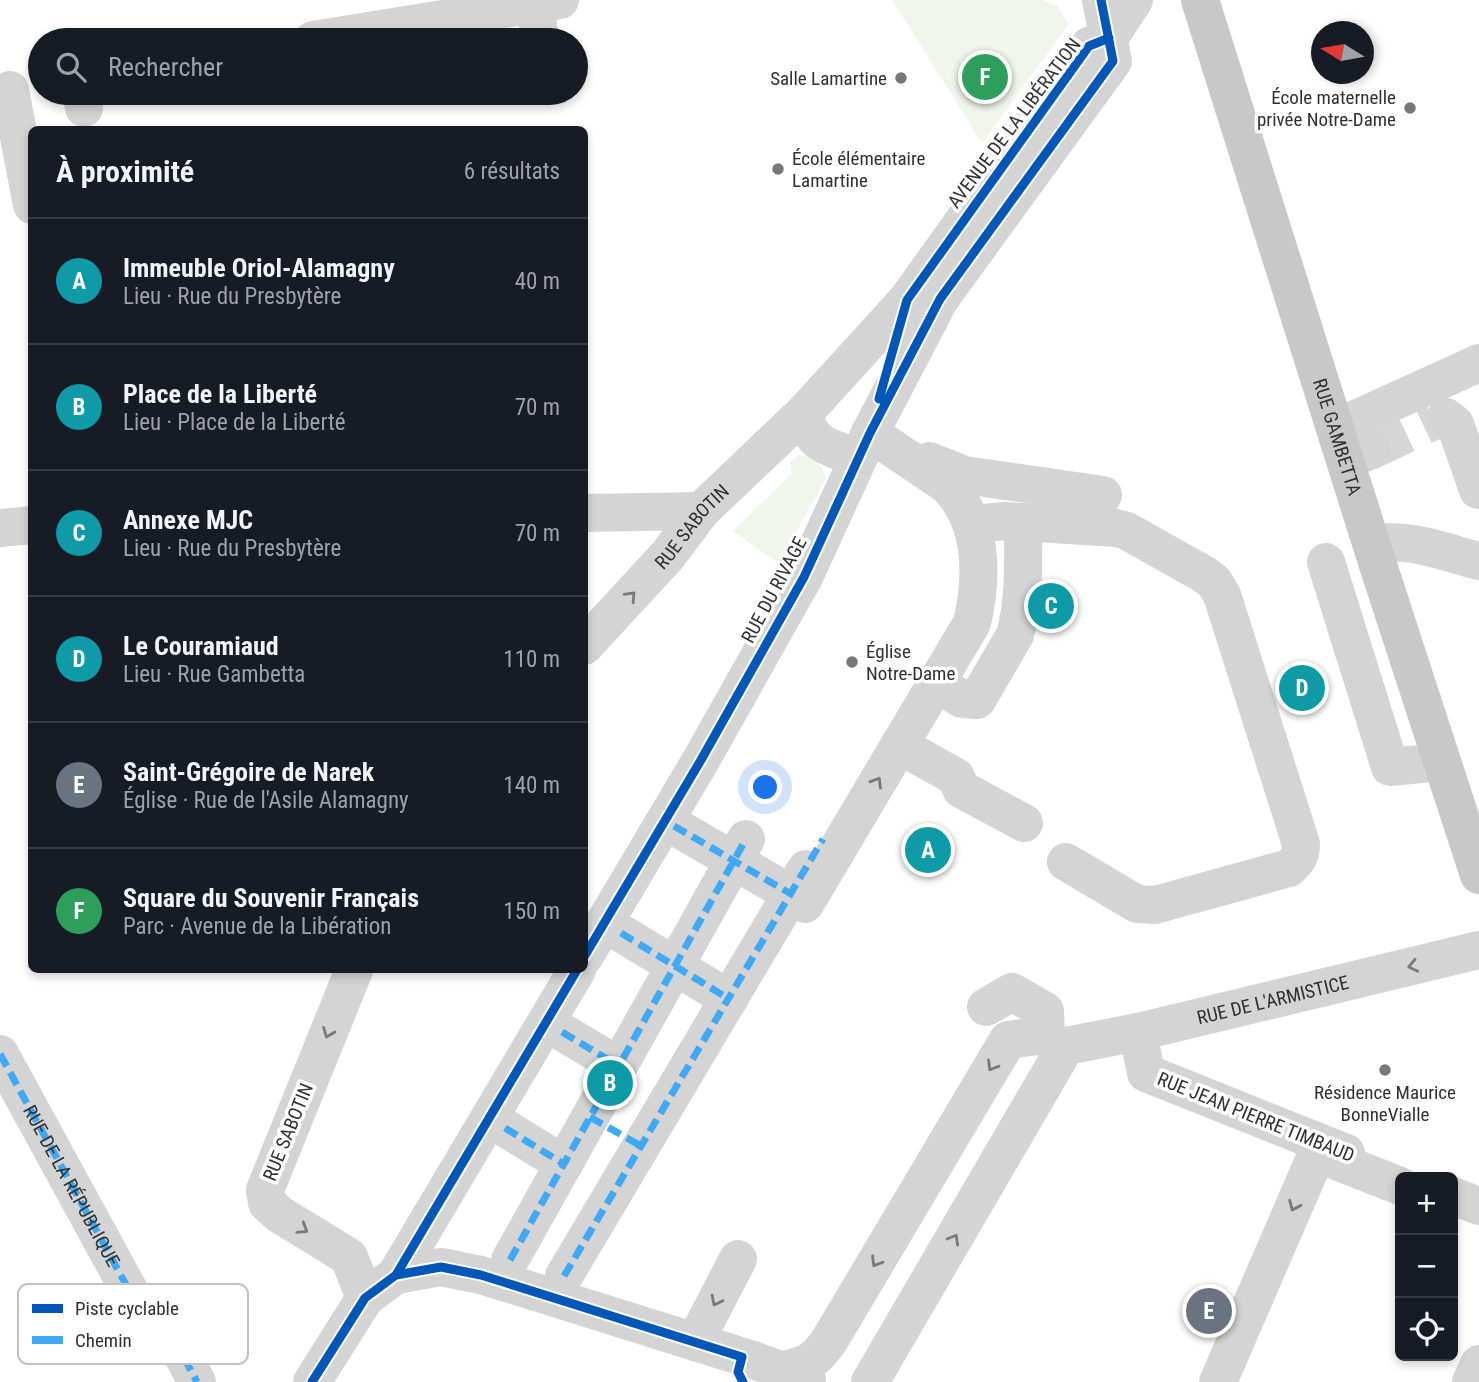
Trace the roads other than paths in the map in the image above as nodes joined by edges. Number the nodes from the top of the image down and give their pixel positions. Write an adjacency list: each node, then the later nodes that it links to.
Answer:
1 (1101, 0): 6 (street)
2 (1134, 0): 6 (street, AVENUE DE LA LIBÉRATION)
3 (1200, 0): 15 (main road, RUE GAMBETTA)
4 (545, 15): 5 (street)
5 (424, 28)
6 (1109, 38): 9 (street, AVENUE DE LA LIBÉRATION); 14 (street, AVENUE DE LA LIBÉRATION)
7 (17, 87): 8 (street)
8 (28, 174)
9 (907, 300): 11 (street, AVENUE DE LA LIBÉRATION); 14 (street, AVENUE DE LA LIBÉRATION)
10 (1479, 363): 15 (street)
11 (837, 376): 12 (street, AVENUE DE LA LIBÉRATION); 14 (street)
12 (804, 413): 14 (street); 19 (street, RUE SABOTIN)
13 (1453, 415): 17 (street)
14 (864, 445): 16 (street); 41 (street, RUE DU RIVAGE)
15 (1351, 446): 25 (main road, RUE GAMBETTA)
16 (919, 465): 18 (street); 22 (street)
17 (1478, 490)
18 (1103, 495)
19 (701, 511): 20 (street); 28 (street, RUE SABOTIN, one-way to 19)
20 (588, 513)
21 (1023, 522): 22 (street); 29 (street); 37 (street)
22 (972, 524): 29 (street)
23 (28, 525): 24 (street)
24 (0, 528)
25 (1372, 544): 26 (street); 31 (main road, RUE GAMBETTA)
26 (1479, 561)
27 (1326, 562): 31 (street)
28 (588, 642)
29 (936, 683): 30 (street)
30 (898, 747): 33 (street); 39 (street, one-way to 30)
31 (1442, 762): 32 (main road, RUE GAMBETTA)
32 (1467, 813): 38 (main road, RUE GAMBETTA)
33 (1024, 823)
34 (674, 826): 36 (street)
35 (823, 839): 39 (street)
36 (739, 850): 39 (street); 43 (street)
37 (1066, 862)
38 (1478, 865)
39 (798, 899): 46 (street)
40 (621, 933): 43 (street)
41 (588, 950)
42 (1479, 950): 49 (street, RUE DE L'ARMISTICE, one-way to 49)
43 (674, 966): 46 (street); 52 (street)
44 (353, 973): 69 (street, RUE SABOTIN, one-way to 69)
45 (575, 973): 66 (street)
46 (729, 999): 56 (street)
47 (986, 1007): 50 (street)
48 (562, 1032): 52 (street)
49 (1139, 1032): 50 (street, RUE DE L'ARMISTICE); 55 (street, RUE JEAN PIERRE TIMBAUD)
50 (1056, 1040): 70 (street, RUE DE L'ARMISTICE, one-way to 70); 78 (street, one-way to 50)
51 (0, 1054): 68 (street, RUE DE LA RÉPUBLIQUE)
52 (619, 1066): 53 (street)
53 (590, 1117): 56 (street); 57 (street)
54 (505, 1128): 57 (street)
55 (1321, 1143): 58 (street, RUE JEAN PIERRE TIMBAUD); 59 (street); 79 (street, one-way to 79)
56 (641, 1146): 67 (street)
57 (564, 1164): 65 (street)
58 (1395, 1173)
59 (1395, 1184)
60 (1458, 1198): 61 (street)
61 (1479, 1206)
62 (1458, 1209): 63 (street)
63 (1479, 1217)
64 (738, 1259): 71 (street, one-way to 71)
65 (510, 1260)
66 (396, 1275): 69 (street); 71 (street)
67 (564, 1276)
68 (126, 1284)
69 (365, 1298): 76 (street)
70 (829, 1341): 74 (street); 77 (street)
71 (695, 1342): 74 (street)
72 (187, 1364): 75 (street, RUE DE LA RÉPUBLIQUE)
73 (1479, 1364): 80 (street)
74 (797, 1376)
75 (197, 1382)
76 (312, 1382)
77 (835, 1382)
78 (870, 1382)
79 (1218, 1382)
80 (1471, 1382)

